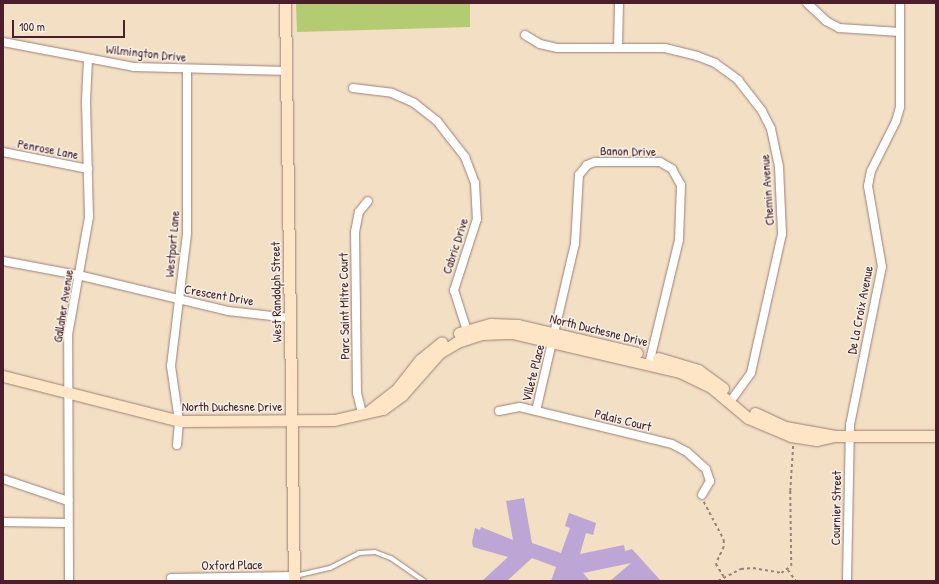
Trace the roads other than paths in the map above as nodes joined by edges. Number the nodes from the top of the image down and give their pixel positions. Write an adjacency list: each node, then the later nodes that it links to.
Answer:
1 (285, 3): 11 (street, West Randolph Street)
2 (619, 3): 8 (street)
3 (807, 3): 5 (street)
4 (900, 3): 5 (street, De La Croix Avenue)
5 (900, 32): 32 (street, De La Croix Avenue)
6 (525, 35): 8 (street, Chemin Avenue)
7 (3, 42): 9 (street, Wilmington Drive)
8 (618, 47): 25 (street, Chemin Avenue)
9 (88, 59): 10 (street, Wilmington Drive); 14 (street, Gallaher Avenue)
10 (187, 69): 11 (street, Wilmington Drive); 18 (street, Westport Lane)
11 (288, 71): 19 (street, West Randolph Street)
12 (353, 88): 20 (street, Cabric Drive)
13 (3, 152): 14 (street, Penrose Lane)
14 (88, 169): 17 (street, Gallaher Avenue)
15 (368, 201): 28 (street, Parc Saint Mitre Court)
16 (3, 261): 17 (street, Crescent Drive)
17 (78, 275): 18 (street, Crescent Drive); 24 (street, Gallaher Avenue)
18 (178, 300): 19 (street, Crescent Drive); 30 (street, Westport Lane)
19 (290, 318): 29 (street, West Randolph Street)
20 (468, 334): 21 (street, North Duchesne Drive); 28 (street, North Duchesne Drive)
21 (554, 337): 22 (street, North Duchesne Drive); 22 (street, Banon Drive); 27 (street, Villete Place)
22 (650, 360): 25 (street, North Duchesne Drive)
23 (3, 376): 24 (street, North Duchesne Drive)
24 (69, 393): 30 (street, North Duchesne Drive); 37 (street, Gallaher Avenue)
25 (732, 400): 31 (street, North Duchesne Drive); 31 (street, North Duchesne Drive)
26 (499, 411): 27 (street, Palais Court)
27 (536, 411): 36 (street, Palais Court)
28 (365, 412): 29 (street, North Duchesne Drive)
29 (293, 419): 30 (street, North Duchesne Drive); 41 (street, West Randolph Street)
30 (179, 421): 34 (street, Westport Lane)
31 (835, 436): 32 (street, North Duchesne Drive)
32 (849, 436): 33 (street, North Duchesne Drive); 44 (street, Cournier Street)
33 (936, 436)
34 (177, 445)
35 (3, 479): 37 (street)
36 (702, 495)
37 (68, 501): 39 (street, Gallaher Avenue)
38 (3, 522): 39 (street)
39 (68, 524): 42 (street, Gallaher Avenue)
40 (171, 578): 41 (street, Oxford Place)
41 (294, 579): 43 (lane)
42 (70, 581)
43 (424, 581)
44 (847, 581)

